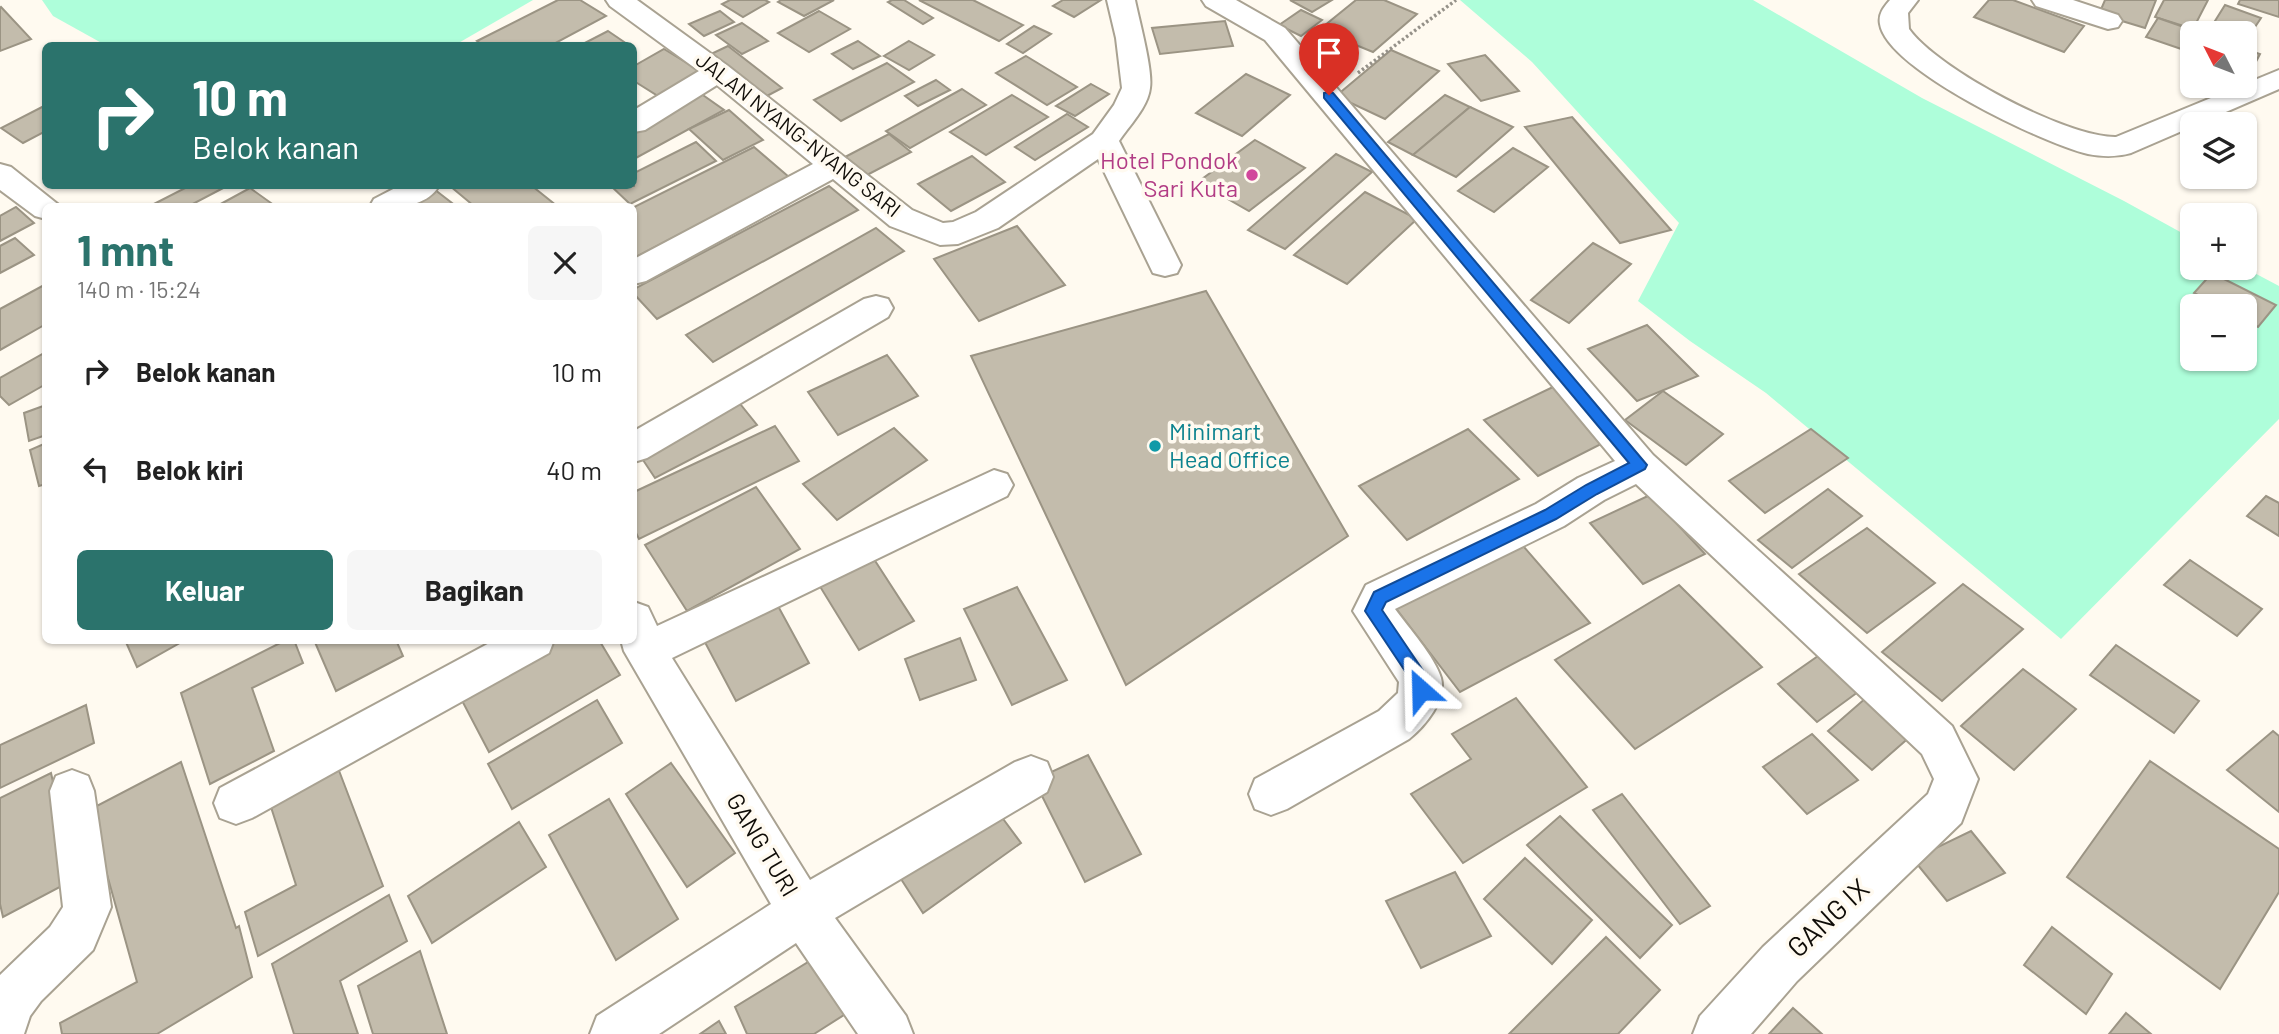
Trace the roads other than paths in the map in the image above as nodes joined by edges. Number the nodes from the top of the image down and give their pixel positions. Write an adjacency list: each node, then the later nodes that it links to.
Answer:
1 (620, 0): 7 (street, JALAN NYANG-NYANG SARI)
2 (1121, 0): 10 (street, JALAN NYANG-NYANG SARI)
3 (1216, 0): 20 (street)
4 (1904, 0): 8 (street)
5 (2046, 0): 6 (street)
6 (2108, 21)
7 (718, 72): 9 (street); 11 (street, JALAN NYANG-NYANG SARI)
8 (2279, 79)
9 (637, 121)
10 (1104, 141): 11 (street, JALAN NYANG-NYANG SARI); 16 (street)
11 (835, 165): 17 (street)
12 (0, 174): 15 (street)
13 (417, 189): 14 (street)
14 (391, 203)
15 (42, 206)
16 (1165, 265)
17 (637, 271)
18 (876, 308): 19 (street)
19 (637, 446)
20 (1640, 465): 26 (street); 32 (street, GANG IX)
21 (994, 485): 22 (street)
22 (639, 635): 28 (street, GANG TURI)
23 (527, 644): 27 (street)
24 (1031, 777): 28 (street)
25 (72, 791): 29 (street)
26 (1271, 794)
27 (236, 803)
28 (802, 911): 30 (street, GANG TURI); 31 (street)
29 (0, 1031)
30 (615, 1034)
31 (888, 1034)
32 (1718, 1034)

